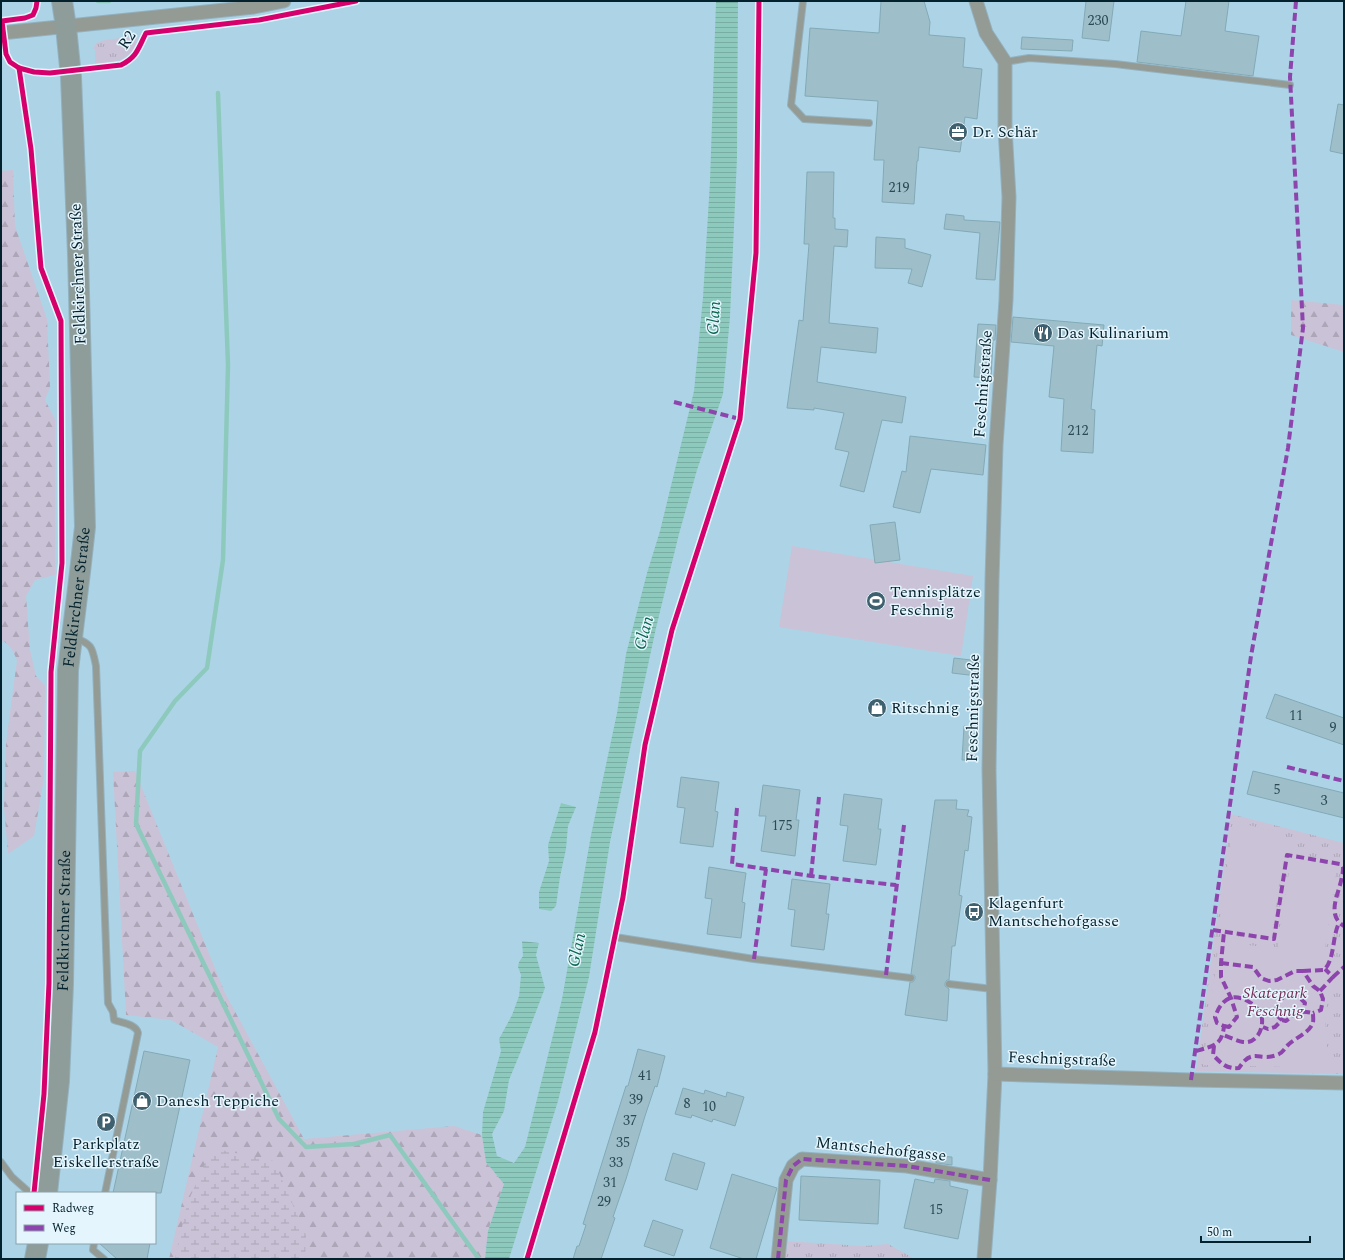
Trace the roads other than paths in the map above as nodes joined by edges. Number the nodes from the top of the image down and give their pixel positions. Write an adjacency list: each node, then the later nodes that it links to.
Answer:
1 (62, 1): 5 (main road, Feldkirchner Straße)
2 (284, 1): 5 (street)
3 (803, 1): 9 (lane)
4 (976, 1): 7 (street)
5 (66, 27): 6 (street); 10 (main road, Feldkirchner Straße)
6 (1, 33)
7 (1005, 62): 8 (lane); 14 (street, Feschnigstraße)
8 (1290, 85)
9 (869, 123)
10 (72, 636): 20 (main road, Feldkirchner Straße); 21 (lane)
11 (615, 936): 12 (lane)
12 (911, 978)
13 (949, 984): 14 (lane)
14 (993, 989): 15 (street, Feschnigstraße)
15 (995, 1074): 16 (street, Feschnigstraße); 18 (street)
16 (1344, 1083)
17 (1, 1162): 19 (lane)
18 (990, 1180): 26 (street, Mantschehofgasse); 27 (street)
19 (29, 1192)
20 (47, 1192)
21 (105, 1192)
22 (38, 1244): 24 (main road)
23 (94, 1244): 25 (lane)
24 (35, 1259)
25 (104, 1259)
26 (778, 1259)
27 (984, 1259)

